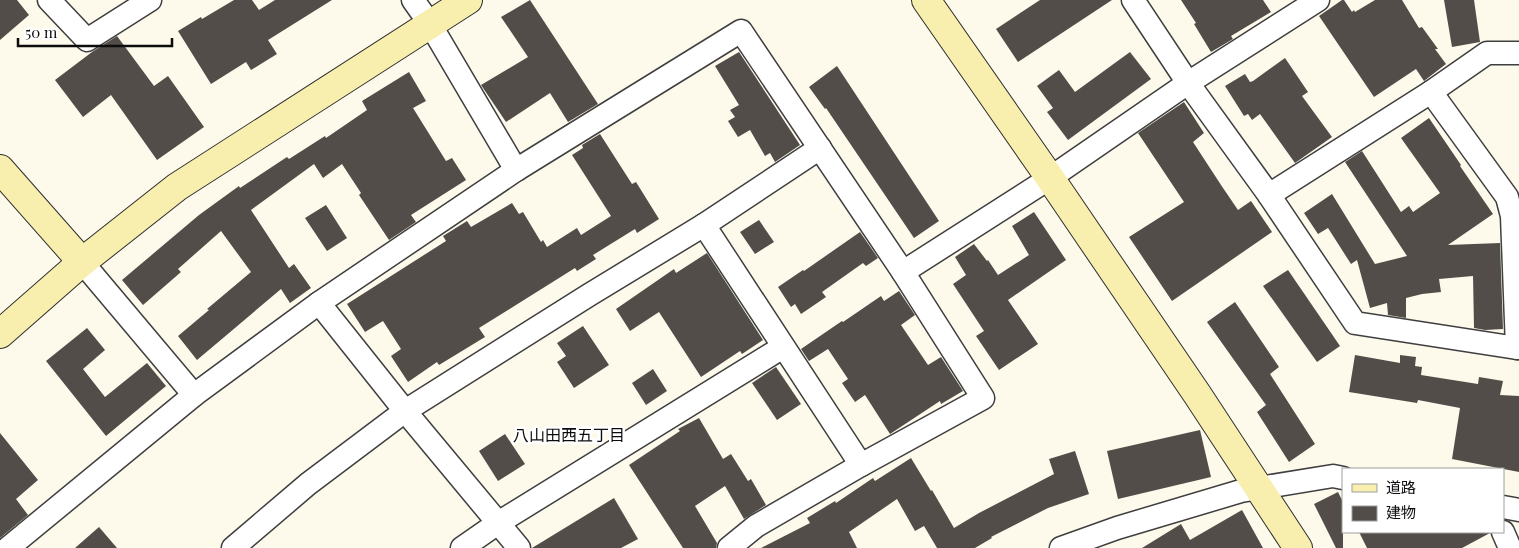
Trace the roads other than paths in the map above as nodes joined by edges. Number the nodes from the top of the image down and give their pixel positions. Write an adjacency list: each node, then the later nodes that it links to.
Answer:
1 (49, 0): 2 (street)
2 (150, 0)
3 (413, 0): 8 (street)
4 (468, 0): 8 (street)
5 (926, 0): 15 (street)
6 (1133, 0): 10 (street)
7 (1318, 0): 10 (street)
8 (430, 24): 14 (street); 19 (street)
9 (1519, 53): 11 (street)
10 (1188, 83): 15 (street); 16 (street)
11 (1431, 92): 16 (street); 17 (street)
12 (820, 148): 14 (street); 18 (street); 20 (street)
13 (0, 169): 19 (street)
14 (516, 170): 21 (street)
15 (1050, 178): 20 (street); 29 (street)
16 (1269, 195): 24 (street)
17 (1513, 197): 24 (street)
18 (704, 225): 23 (street); 26 (street)
19 (82, 262): 22 (street); 25 (street)
20 (903, 272): 27 (street)
21 (320, 303): 25 (street); 26 (street)
22 (0, 334)
23 (783, 346): 27 (street); 32 (street)
24 (1518, 348)
25 (194, 395): 35 (street)
26 (405, 411): 32 (street); 34 (street)
27 (861, 465): 38 (street)
28 (1342, 478): 29 (street)
29 (1258, 487): 39 (street); 40 (street)
30 (1504, 507): 31 (street)
31 (1519, 510)
32 (498, 523): 36 (street); 37 (street)
33 (1503, 533): 41 (street)
34 (243, 545)
35 (8, 548)
36 (462, 548)
37 (519, 548)
38 (729, 548)
39 (1062, 548)
40 (1298, 548)
41 (1510, 548)

